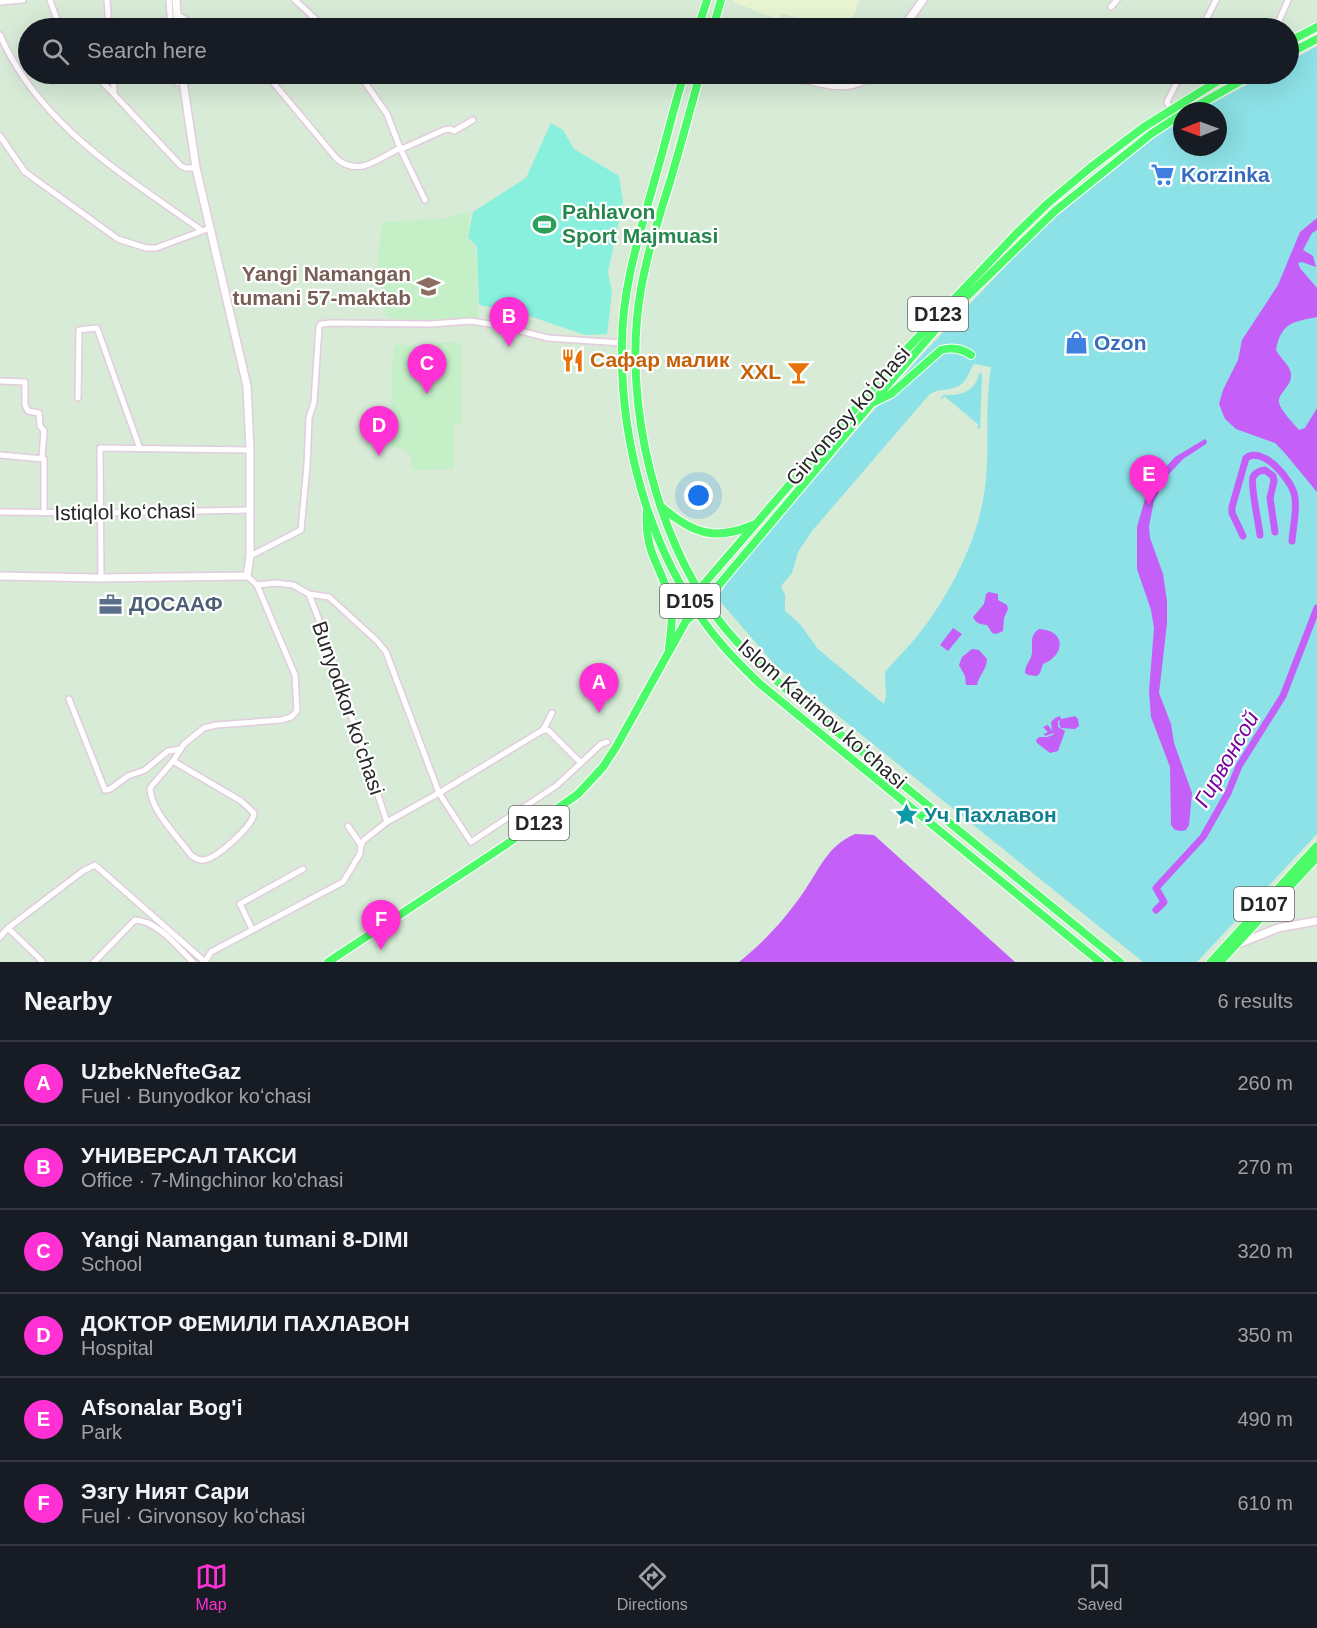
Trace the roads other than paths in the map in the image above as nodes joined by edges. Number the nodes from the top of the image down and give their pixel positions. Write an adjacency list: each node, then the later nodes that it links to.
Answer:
1 (23, 0): 13 (street)
2 (50, 0): 16 (street)
3 (107, 0): 17 (street)
4 (169, 0): 18 (street)
5 (176, 0): 15 (street)
6 (296, 0): 21 (street)
7 (707, 0): 22 (main road)
8 (721, 0): 23 (main road)
9 (923, 0): 24 (street)
10 (1117, 0): 14 (street)
11 (1216, 0): 25 (street)
12 (1288, 0): 26 (street)
13 (0, 2)
14 (1112, 7)
15 (176, 14): 19 (street); 20 (street)
16 (56, 18)
17 (108, 18)
18 (170, 18)
19 (177, 18)
20 (183, 18)
21 (315, 18)
22 (701, 18)
23 (716, 18)
24 (910, 18)
25 (1207, 18)
26 (1280, 18)
27 (1317, 27): 29 (main road)
28 (0, 34): 32 (street)
29 (1299, 36)
30 (1317, 39): 31 (main road)
31 (1299, 48)
32 (18, 70)
33 (29, 84): 58 (street)
34 (106, 84): 46 (street)
35 (113, 84): 46 (street)
36 (183, 84): 53 (street)
37 (274, 84): 52 (street)
38 (366, 84): 52 (street)
39 (681, 84): 54 (main road, Islom Karimov koʻchasi / D105)
40 (697, 84): 55 (main road, Islom Karimov koʻchasi / D105)
41 (832, 84): 42 (street)
42 (857, 84)
43 (1176, 84): 48 (street)
44 (1213, 84): 48 (main road, Girvonsoy koʻchasi / D123)
45 (1235, 84): 47 (main road)
46 (114, 92): 53 (street)
47 (1204, 102)
48 (1171, 111): 59 (main road, Girvonsoy koʻchasi / D123)
49 (473, 120): 52 (street)
50 (1173, 120): 60 (main road, Girvonsoy koʻchasi / D123)
51 (0, 136): 58 (street)
52 (400, 148): 56 (street)
53 (196, 168): 57 (street)
54 (657, 173): 55 (main road); 63 (main road, Islom Karimov koʻchasi / D105)
55 (671, 177): 72 (main road, Islom Karimov koʻchasi / D105)
56 (425, 200)
57 (210, 228): 58 (street); 69 (street)
58 (201, 231)
59 (1017, 233): 60 (main road); 61 (main road, Girvonsoy koʻchasi / D123)
60 (1026, 238): 62 (main road, Girvonsoy koʻchasi / D123)
61 (999, 251): 62 (main road); 78 (main road, Girvonsoy koʻchasi / D123)
62 (1006, 257): 67 (main road, Girvonsoy koʻchasi / D123)
63 (622, 343): 73 (main road, Islom Karimov koʻchasi / D105); 79 (street)
64 (970, 355): 67 (main road)
65 (0, 381): 71 (street)
66 (78, 398): 68 (street)
67 (871, 404): 87 (main road, Girvonsoy koʻchasi / D123)
68 (140, 449): 69 (street); 77 (street)
69 (250, 450): 74 (street)
70 (0, 455): 71 (street)
71 (42, 458): 76 (street)
72 (660, 505): 78 (main road); 84 (main road, Islom Karimov koʻchasi / D105)
73 (647, 507): 86 (main road, Islom Karimov koʻchasi / D105); 90 (main road)
74 (250, 510): 77 (street, Istiqlol ko‘chasi); 79 (street)
75 (0, 512): 76 (street, Istiqlol ko‘chasi)
76 (44, 513): 77 (street, Istiqlol ko‘chasi)
77 (100, 513): 82 (street)
78 (754, 524): 84 (main road, Girvonsoy koʻchasi / D123)
79 (250, 556): 81 (street)
80 (0, 576): 82 (street)
81 (247, 576): 82 (street); 83 (street)
82 (101, 578)
83 (257, 585): 85 (street, Bunyodkor koʻchasi); 95 (street)
84 (698, 591): 86 (main road, Girvonsoy koʻchasi / D123); 87 (main road, Islom Karimov koʻchasi / D105)
85 (309, 594): 98 (street, Bunyodkor koʻchasi); 99 (street, Bunyodkor koʻchasi)
86 (690, 600): 88 (main road, Islom Karimov koʻchasi / D105); 89 (main road, D123)
87 (704, 601): 88 (main road, D123); 116 (main road, Islom Karimov koʻchasi / D105)
88 (697, 611): 89 (main road, D123); 115 (main road, Islom Karimov koʻchasi / D105)
89 (686, 621): 90 (main road, D123)
90 (668, 654): 114 (main road, D123)
91 (69, 699): 95 (street)
92 (552, 713): 93 (street)
93 (543, 730): 97 (street); 98 (street, Bunyodkor koʻchasi)
94 (607, 742): 97 (street, Bunyodkor koʻchasi)
95 (180, 749): 96 (street)
96 (173, 761): 96 (street)
97 (581, 763): 98 (street, Bunyodkor koʻchasi)
98 (439, 793): 99 (street, Bunyodkor koʻchasi)
99 (387, 822): 101 (street, Bunyodkor koʻchasi)
100 (348, 826): 101 (street)
101 (361, 845): 107 (street, Bunyodkor koʻchasi)
102 (1317, 846): 117 (main road, D107)
103 (1317, 858): 109 (main road, D107)
104 (303, 869): 107 (street)
105 (1317, 921): 109 (street)
106 (8, 928): 108 (street); 110 (street); 113 (street)
107 (252, 929): 113 (street, Bunyodkor koʻchasi)
108 (0, 937)
109 (1233, 947): 118 (main road, D107)
110 (42, 961)
111 (94, 962): 112 (street)
112 (193, 962)
113 (205, 962)
114 (328, 962)
115 (1100, 962)
116 (1120, 962)
117 (1210, 962)
118 (1220, 962)

